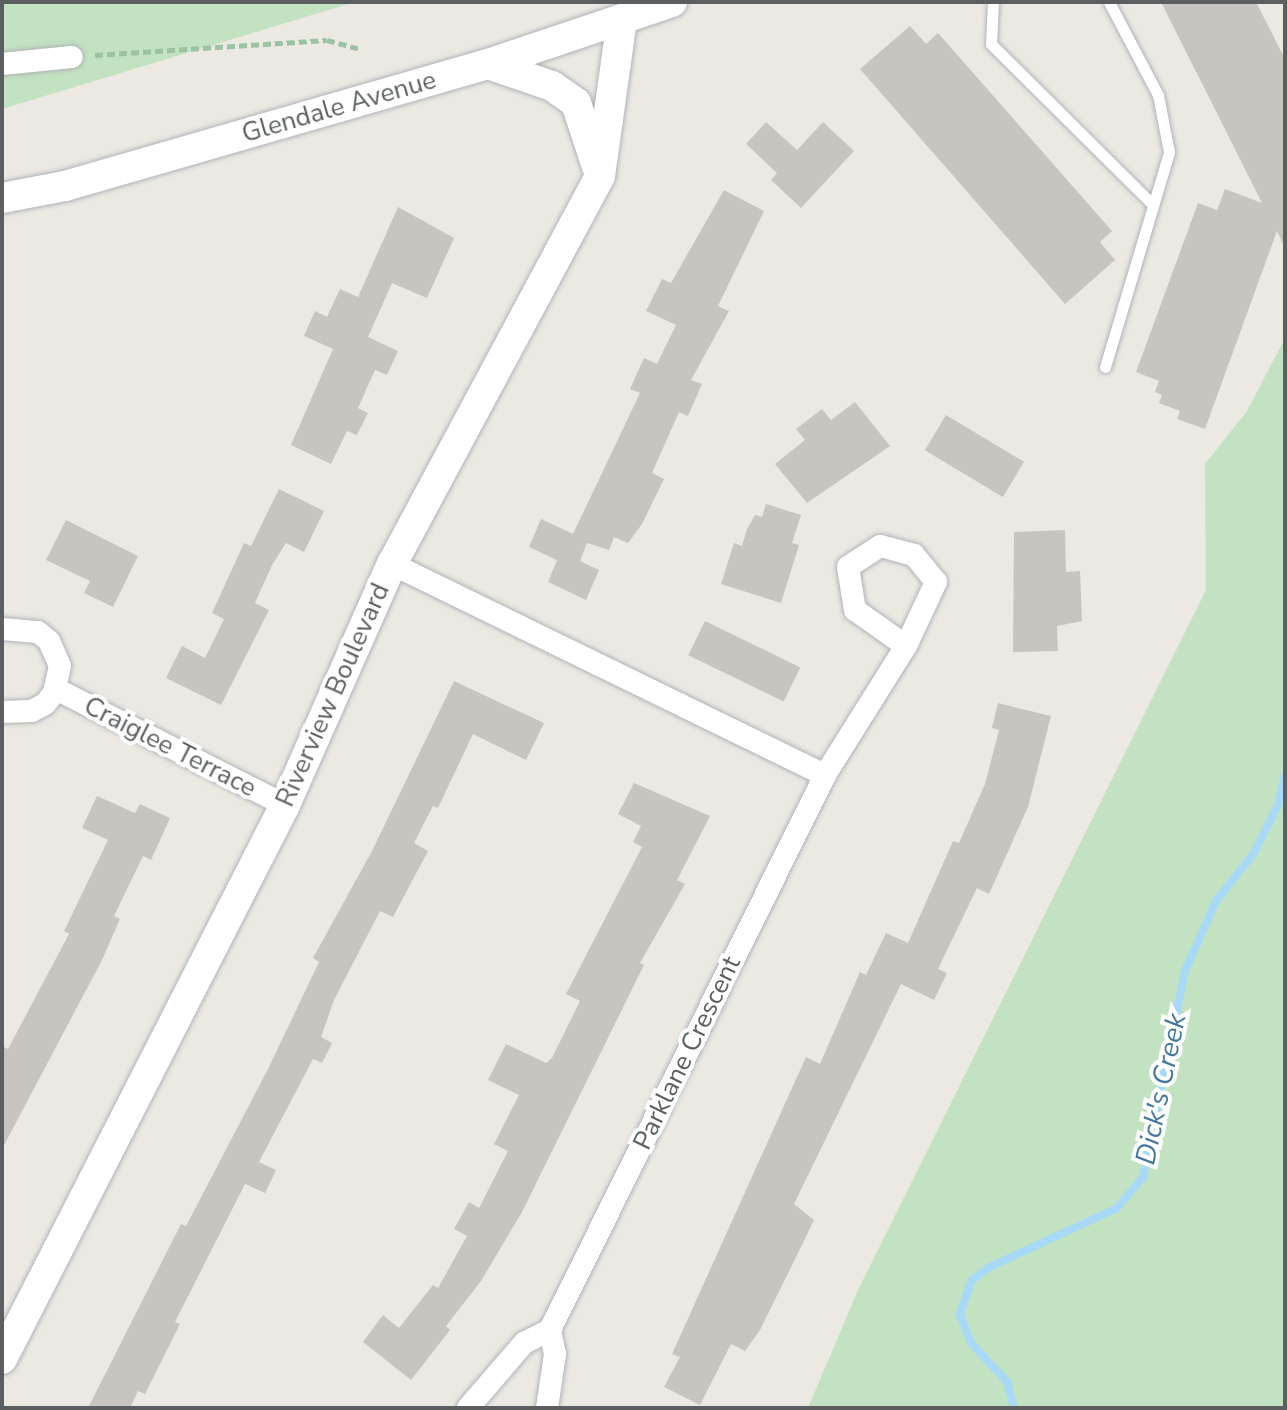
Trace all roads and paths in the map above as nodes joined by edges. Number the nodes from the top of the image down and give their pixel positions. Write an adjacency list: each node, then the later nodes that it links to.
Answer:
1 (672, 2): 4 (street, Glendale Avenue)
2 (993, 2): 11 (lane)
3 (1109, 2): 11 (lane)
4 (622, 20): 8 (street, Glendale Avenue); 9 (street, Riverview Boulevard)
5 (360, 49): 6 (path)
6 (72, 57): 7 (street)
7 (2, 64)
8 (488, 64): 9 (street); 10 (street, Glendale Avenue)
9 (600, 176): 13 (street, Riverview Boulevard)
10 (2, 198)
11 (1153, 205): 12 (lane)
12 (1105, 367)
13 (392, 564): 18 (street); 19 (street, Riverview Boulevard)
14 (2, 629): 16 (street, Craiglee Terrace)
15 (906, 646): 15 (street, Parklane Crescent); 18 (street, Parklane Crescent)
16 (56, 689): 17 (street, Craiglee Terrace); 19 (street, Craiglee Terrace)
17 (2, 712)
18 (825, 775): 20 (street, Parklane Crescent)
19 (285, 805): 21 (street, Riverview Boulevard)
20 (550, 1330): 22 (street); 23 (street)
21 (2, 1359)
22 (468, 1408)
23 (547, 1408)

